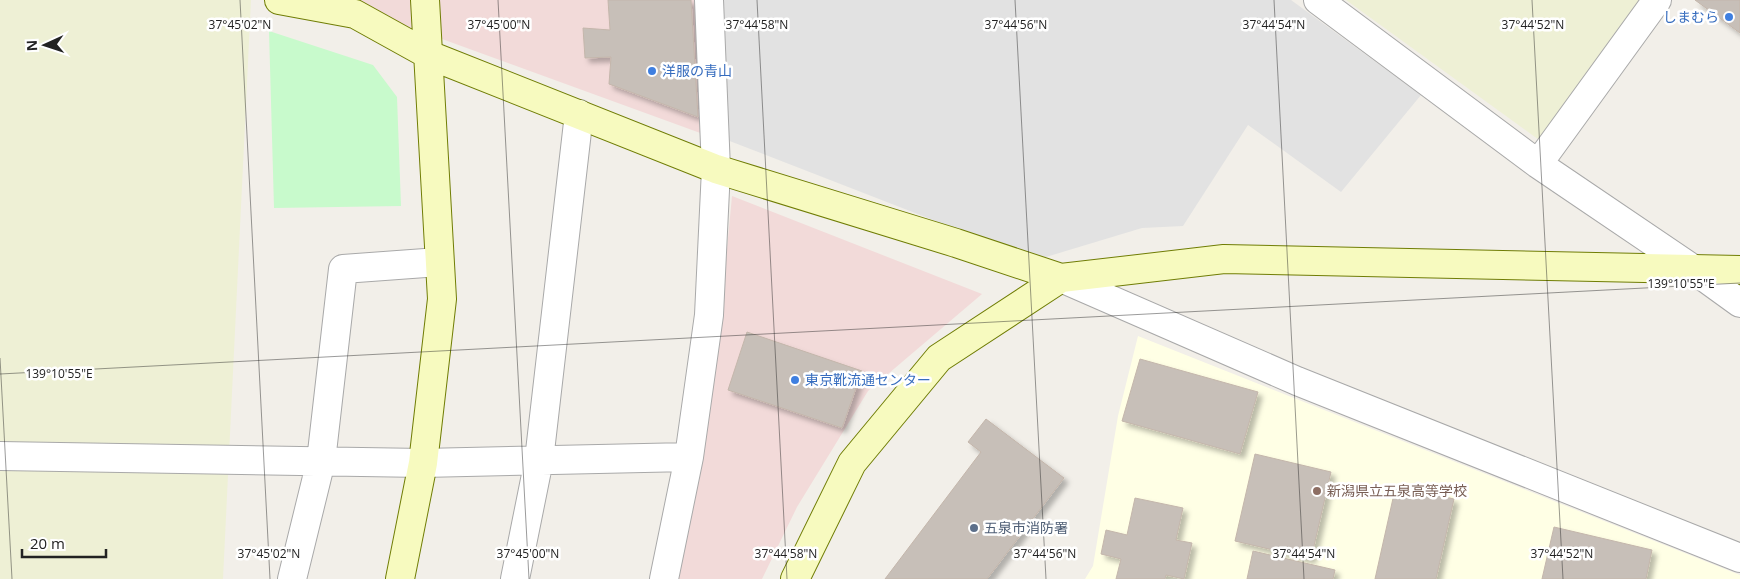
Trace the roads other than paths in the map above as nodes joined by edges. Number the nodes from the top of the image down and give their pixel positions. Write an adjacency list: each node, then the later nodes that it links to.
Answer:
1 (279, 0): 6 (street)
2 (425, 0): 6 (street)
3 (709, 0): 9 (street)
4 (1318, 0): 8 (street)
5 (1657, 0): 8 (street)
6 (428, 55): 7 (street); 10 (street)
7 (579, 114): 9 (street); 17 (street)
8 (1538, 164): 11 (street)
9 (716, 169): 13 (street); 16 (street)
10 (439, 262): 18 (street); 19 (street)
11 (1693, 269): 12 (street); 13 (street); 14 (street)
12 (1740, 270)
13 (1062, 278): 20 (street); 25 (street)
14 (1740, 303)
15 (0, 456): 18 (street)
16 (689, 457): 17 (street); 24 (street)
17 (539, 460): 19 (street); 23 (street)
18 (321, 461): 19 (street); 21 (street)
19 (423, 463): 22 (street)
20 (1740, 558)
21 (292, 579)
22 (400, 579)
23 (515, 579)
24 (664, 579)
25 (796, 579)

